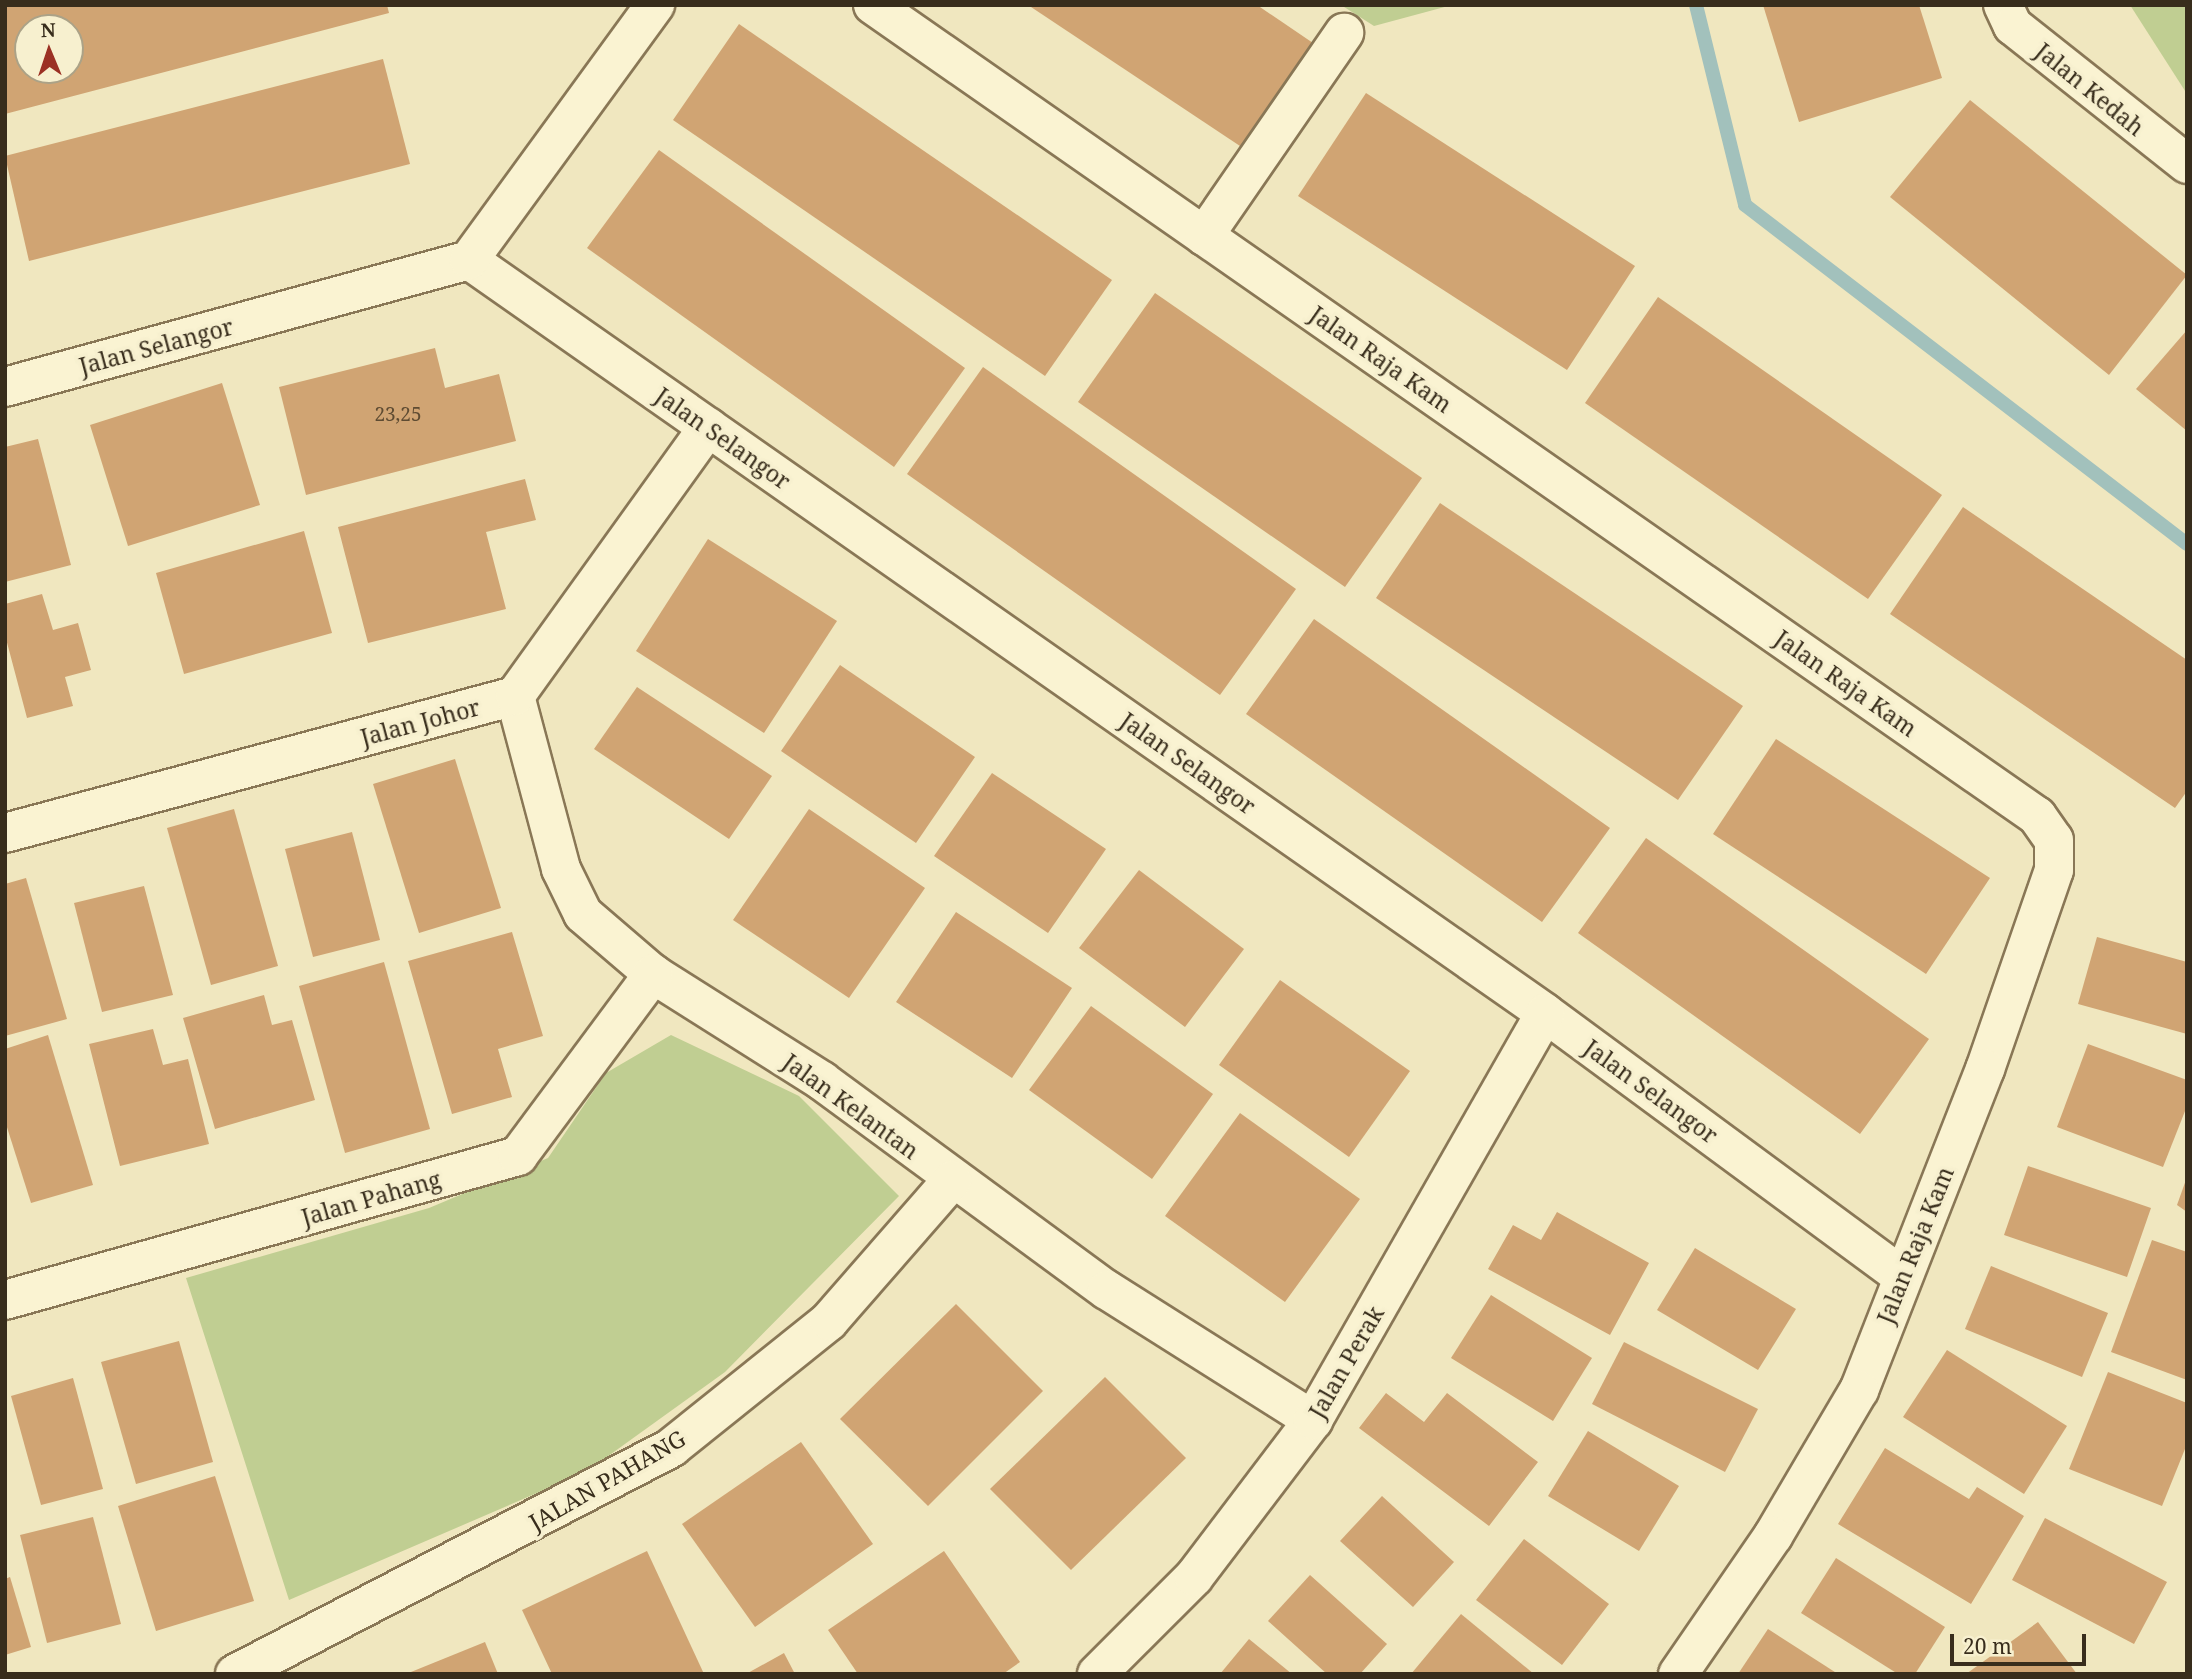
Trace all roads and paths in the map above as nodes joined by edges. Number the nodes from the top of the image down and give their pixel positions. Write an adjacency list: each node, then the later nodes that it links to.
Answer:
1 (655, 5): 7 (street)
2 (873, 5): 6 (street, Jalan Raja Kam)
3 (2003, 5): 5 (street, Jalan Kedah)
4 (1344, 33): 6 (street)
5 (2187, 164)
6 (1204, 236): 15 (street, Jalan Raja Kam)
7 (469, 260): 8 (street, Jalan Selangor); 9 (street, Jalan Selangor)
8 (5, 387)
9 (708, 427): 10 (street); 13 (street, Jalan Selangor)
10 (515, 696): 11 (street, Jalan Johor); 12 (street, Jalan Kelantan)
11 (5, 833)
12 (653, 974): 14 (street, Jalan Kelantan); 16 (street, Jalan Pahang)
13 (1545, 1013): 15 (street, Jalan Selangor); 17 (street, Jalan Perak)
14 (952, 1180): 17 (street, Jalan Kelantan); 18 (street, JALAN PAHANG)
15 (1901, 1275): 20 (street, Jalan Raja Kam)
16 (5, 1300)
17 (1313, 1420): 19 (street, Jalan Perak)
18 (235, 1674)
19 (1097, 1674)
20 (1678, 1674)

